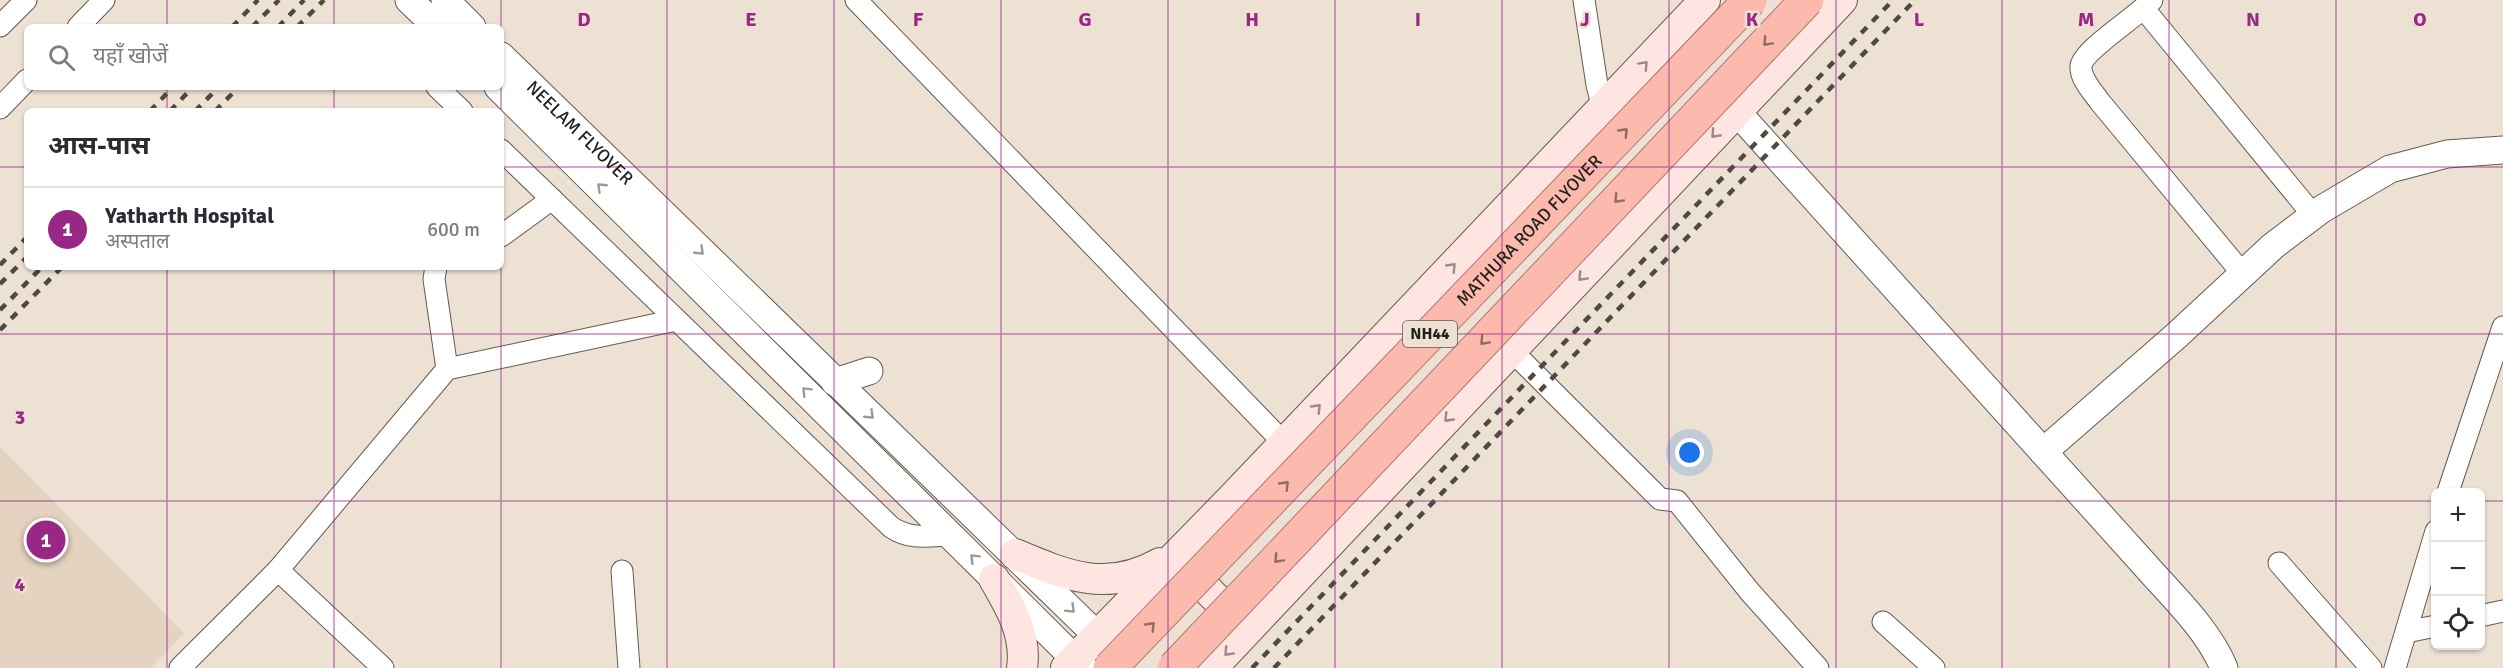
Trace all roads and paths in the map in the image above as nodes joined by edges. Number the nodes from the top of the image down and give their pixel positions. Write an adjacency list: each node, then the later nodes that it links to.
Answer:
1 (26, 0): 15 (street)
2 (104, 0): 12 (street)
3 (409, 0): 13 (street)
4 (445, 0): 14 (street)
5 (856, 0): 38 (street)
6 (1584, 0): 22 (street)
7 (1705, 0): 22 (main road, one-way to 7)
8 (1750, 0): 61 (highway, MATHURA ROAD FLYOVER / NH44, one-way to 8, bridge)
9 (1807, 0): 63 (highway, NH44, one-way to 63, bridge)
10 (1842, 0): 23 (main road)
11 (2147, 5): 27 (street); 31 (street)
12 (81, 24)
13 (434, 24)
14 (469, 24)
15 (0, 26)
16 (504, 59): 28 (street, NEELAM FLYOVER)
17 (24, 83): 20 (street)
18 (440, 90): 21 (street)
19 (501, 90): 28 (street, NEELAM FLYOVER, one-way to 19)
20 (0, 108)
21 (459, 108)
22 (1603, 108): 38 (main road, one-way to 22)
23 (1737, 112): 34 (main road, one-way to 34); 39 (street)
24 (2503, 150): 27 (street)
25 (504, 153): 26 (street)
26 (552, 199): 29 (street); 32 (street)
27 (2313, 215): 31 (street)
28 (650, 219): 37 (street, one-way to 37); 41 (street, one-way to 28)
29 (504, 234)
30 (436, 270): 35 (street)
31 (2242, 273): 39 (street)
32 (676, 320): 35 (street); 41 (street)
33 (2503, 327): 40 (street)
34 (1512, 351): 49 (main road, one-way to 49); 65 (street)
35 (447, 369): 46 (street)
36 (869, 371): 37 (street)
37 (836, 382): 44 (street, one-way to 44)
38 (1284, 443): 43 (main road)
39 (2043, 452): 67 (street)
40 (2449, 488)
41 (950, 535): 48 (street, one-way to 41)
42 (2433, 542): 54 (street)
43 (1182, 548): 44 (main road); 49 (main road); 55 (main road)
44 (1015, 554): 55 (street, one-way to 55)
45 (2279, 563): 68 (street)
46 (278, 570): 57 (street); 58 (street)
47 (622, 571): 59 (street)
48 (994, 579): 56 (street); 60 (main road)
49 (1264, 611): 64 (main road, one-way to 64)
50 (2503, 611): 51 (street)
51 (2485, 615)
52 (1882, 622): 66 (street)
53 (2431, 627): 54 (street)
54 (2406, 632): 69 (street)
55 (1098, 634): 56 (main road); 62 (street)
56 (1075, 665)
57 (180, 668)
58 (383, 668)
59 (629, 668)
60 (1022, 668)
61 (1110, 668)
62 (1130, 668)
63 (1174, 668)
64 (1212, 668)
65 (1818, 668)
66 (1935, 668)
67 (2224, 668)
68 (2371, 668)
69 (2395, 668)

